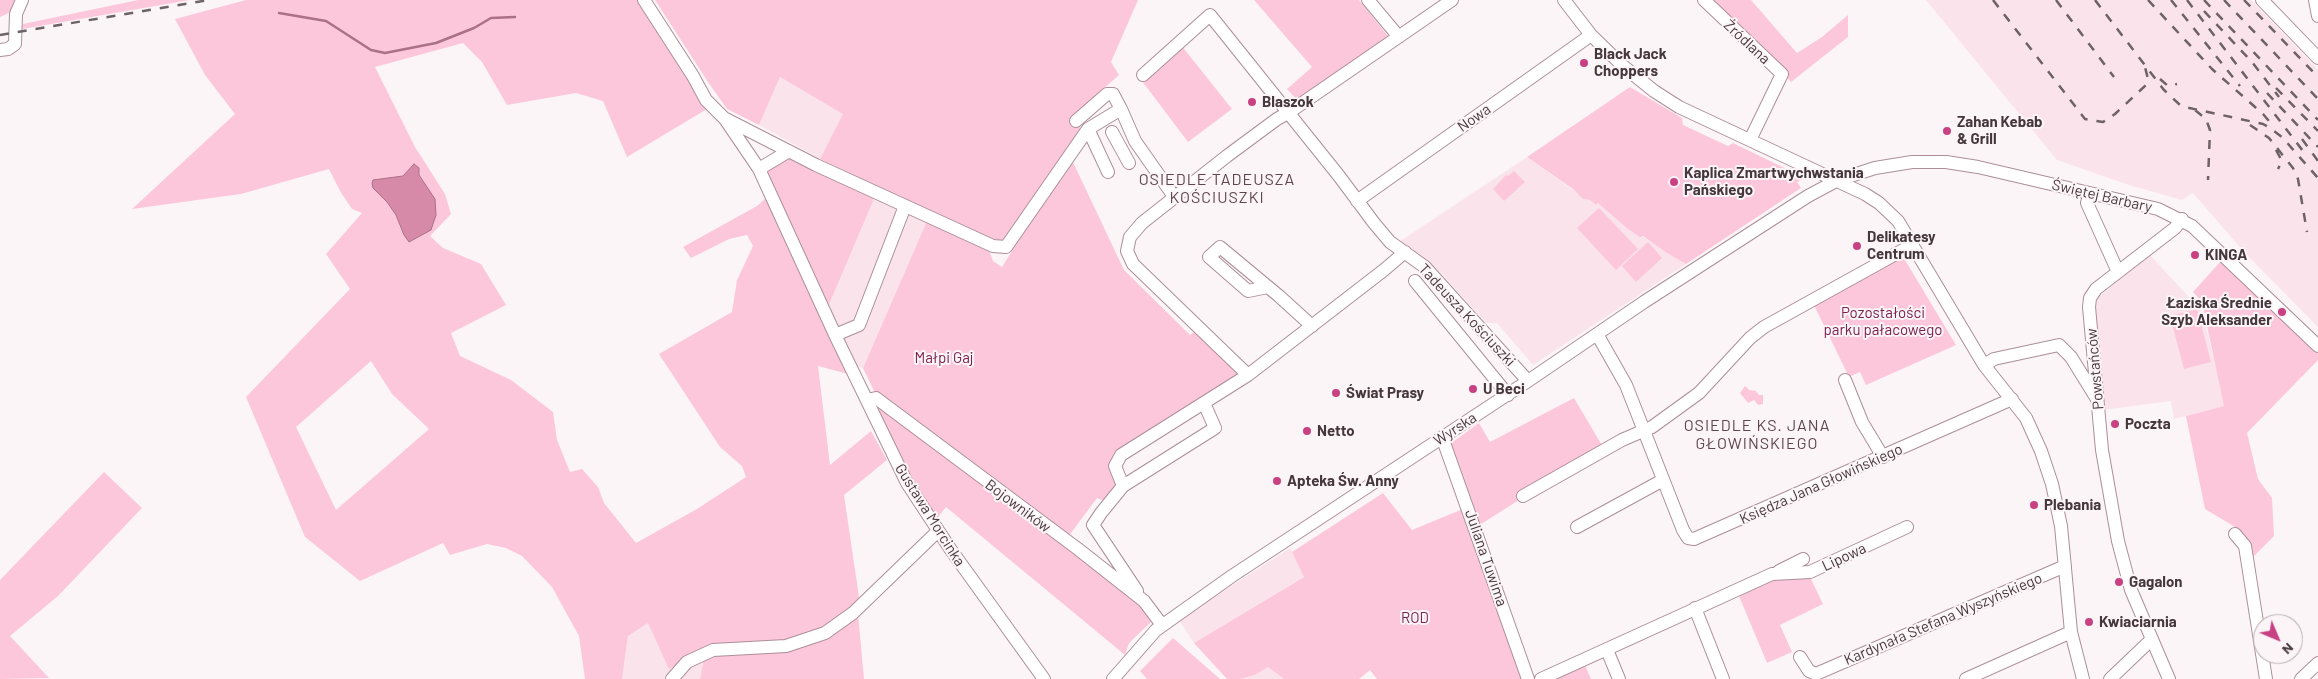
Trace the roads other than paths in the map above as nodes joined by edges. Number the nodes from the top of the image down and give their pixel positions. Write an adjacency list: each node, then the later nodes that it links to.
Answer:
1 (22, 0): 12 (street)
2 (644, 0): 17 (street)
3 (1368, 0): 11 (street)
4 (1452, 0): 11 (street)
5 (1564, 0): 10 (street)
6 (1704, 0): 21 (street, Źródlana)
7 (2262, 0): 13 (street)
8 (2315, 0): 9 (street)
9 (2318, 16)
10 (1591, 35): 21 (street); 33 (street, Nowa)
11 (1399, 37): 16 (street)
12 (0, 50)
13 (2318, 58)
14 (1143, 75): 16 (street)
15 (1121, 110): 18 (street); 19 (street); 20 (street)
16 (1288, 114): 31 (street); 33 (street)
17 (724, 118): 23 (street); 25 (street, Gustawa Morcinka)
18 (1076, 121)
19 (1128, 124): 24 (street); 31 (street)
20 (1088, 129): 26 (street); 34 (street)
21 (1750, 140): 22 (street)
22 (1773, 150): 28 (street, Kardynała Stefana Wyszyńskiego); 29 (street)
23 (789, 152): 25 (street); 34 (street)
24 (1129, 164)
25 (759, 170): 43 (street, Gustawa Morcinka)
26 (1108, 172)
27 (1864, 172): 28 (street, Świętej Barbary); 30 (street); 32 (street, Świętej Barbary)
28 (1838, 180): 29 (street, Wyrska); 30 (street, Kardynała Stefana Wyszyńskiego)
29 (1816, 192): 42 (street, Wyrska)
30 (1864, 194): 36 (street, Kardynała Stefana Wyszyńskiego)
31 (1175, 198): 46 (street)
32 (2088, 198): 35 (street, Świętej Barbary); 38 (street)
33 (1357, 201): 37 (street)
34 (905, 206): 43 (street)
35 (2182, 219): 38 (street, Powstańców); 44 (street, Świętej Barbary)
36 (1912, 245): 45 (street, Kardynała Stefana Wyszyńskiego); 54 (street)
37 (1404, 252): 41 (street); 48 (street, Tadeusza Kościuszki)
38 (2118, 272): 52 (street, Powstańców)
39 (1414, 281): 49 (street)
40 (1268, 287): 41 (street)
41 (1312, 326): 46 (street)
42 (1597, 334): 48 (street, Wyrska); 54 (street, Księdza Jana Głowińskiego)
43 (836, 337): 51 (street, Gustawa Morcinka)
44 (2318, 346)
45 (1989, 362): 50 (street, Kardynała Stefana Wyszyńskiego); 52 (street)
46 (1248, 375): 53 (street)
47 (1845, 380): 56 (street)
48 (1528, 381): 49 (street, Wyrska)
49 (1508, 395): 55 (street, Wyrska)
50 (2012, 399): 56 (street, Księdza Jana Głowińskiego); 65 (street, Kardynała Stefana Wyszyńskiego)
51 (867, 400): 62 (street, Gustawa Morcinka); 67 (street, Bojowników)
52 (2098, 401): 71 (street, Powstańców)
53 (1204, 403): 58 (street); 58 (street)
54 (1643, 430): 57 (street, Księdza Jana Głowińskiego); 59 (street)
55 (1442, 437): 69 (street, Wyrska); 78 (street, Juliana Tuwima)
56 (1883, 457): 57 (street, Księdza Jana Głowińskiego)
57 (1662, 480): 60 (street)
58 (1123, 486): 67 (street)
59 (1523, 496)
60 (1577, 526)
61 (1907, 527): 66 (street, Lipowa)
62 (938, 531): 75 (street); 76 (street, Gustawa Morcinka)
63 (2235, 534): 86 (street)
64 (1803, 559): 66 (street)
65 (2065, 566): 70 (street, Kardynała Stefana Wyszyńskiego); 73 (street, Kardynała Stefana Wyszyńskiego)
66 (1772, 574): 68 (street, Lipowa)
67 (1144, 602): 69 (street, Bojowników)
68 (1695, 608): 72 (street, Lipowa); 81 (street)
69 (1162, 625): 77 (street, Wyrska)
70 (2071, 632): 82 (street); 83 (street, Kardynała Stefana Wyszyńskiego)
71 (2152, 639): 84 (street); 85 (street, Powstańców)
72 (1607, 650): 79 (street, Lipowa); 80 (street)
73 (1800, 657)
74 (2318, 663): 87 (street)
75 (672, 679)
76 (1044, 679)
77 (1112, 679)
78 (1528, 679)
79 (1541, 679)
80 (1619, 679)
81 (1723, 679)
82 (1966, 679)
83 (2083, 679)
84 (2110, 679)
85 (2170, 679)
86 (2266, 679)
87 (2302, 679)

